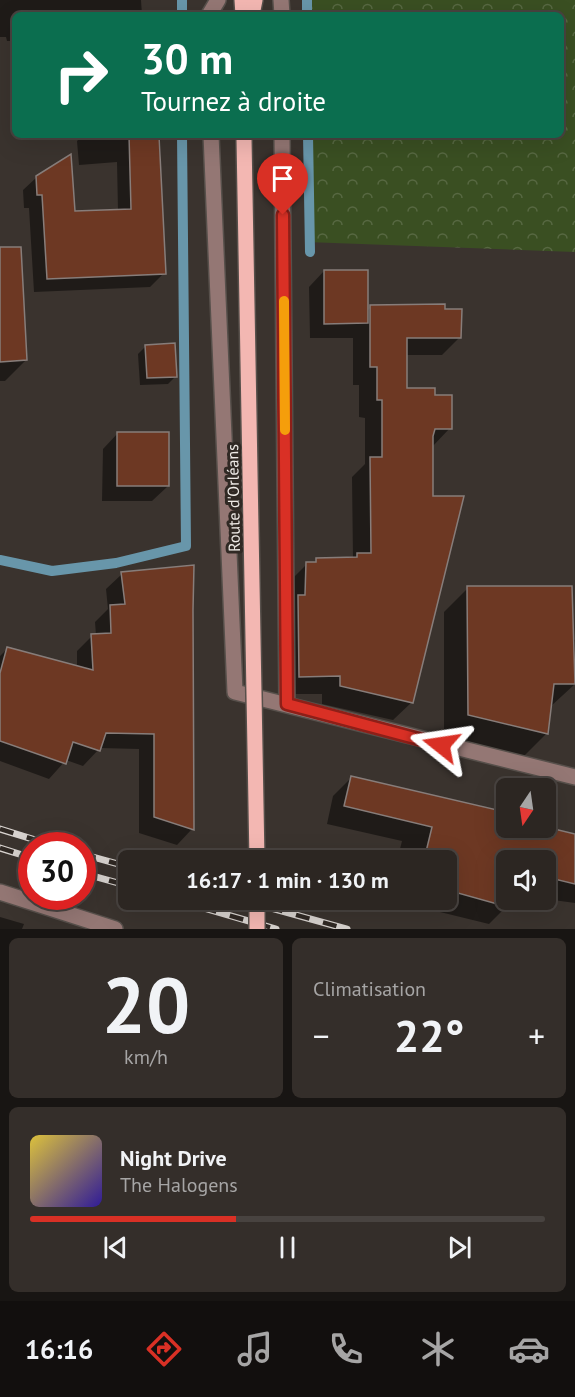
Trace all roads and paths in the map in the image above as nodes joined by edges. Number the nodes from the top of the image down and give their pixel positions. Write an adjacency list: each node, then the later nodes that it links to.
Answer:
1 (211, 138): 4 (street)
2 (244, 138): 6 (main road, Route d'Orléans, bridge)
3 (282, 138): 4 (street)
4 (287, 704): 5 (street)
5 (575, 777)
6 (256, 850)
7 (0, 892): 9 (street)
8 (257, 910): 10 (main road, bridge)
9 (115, 929)
10 (257, 929)

